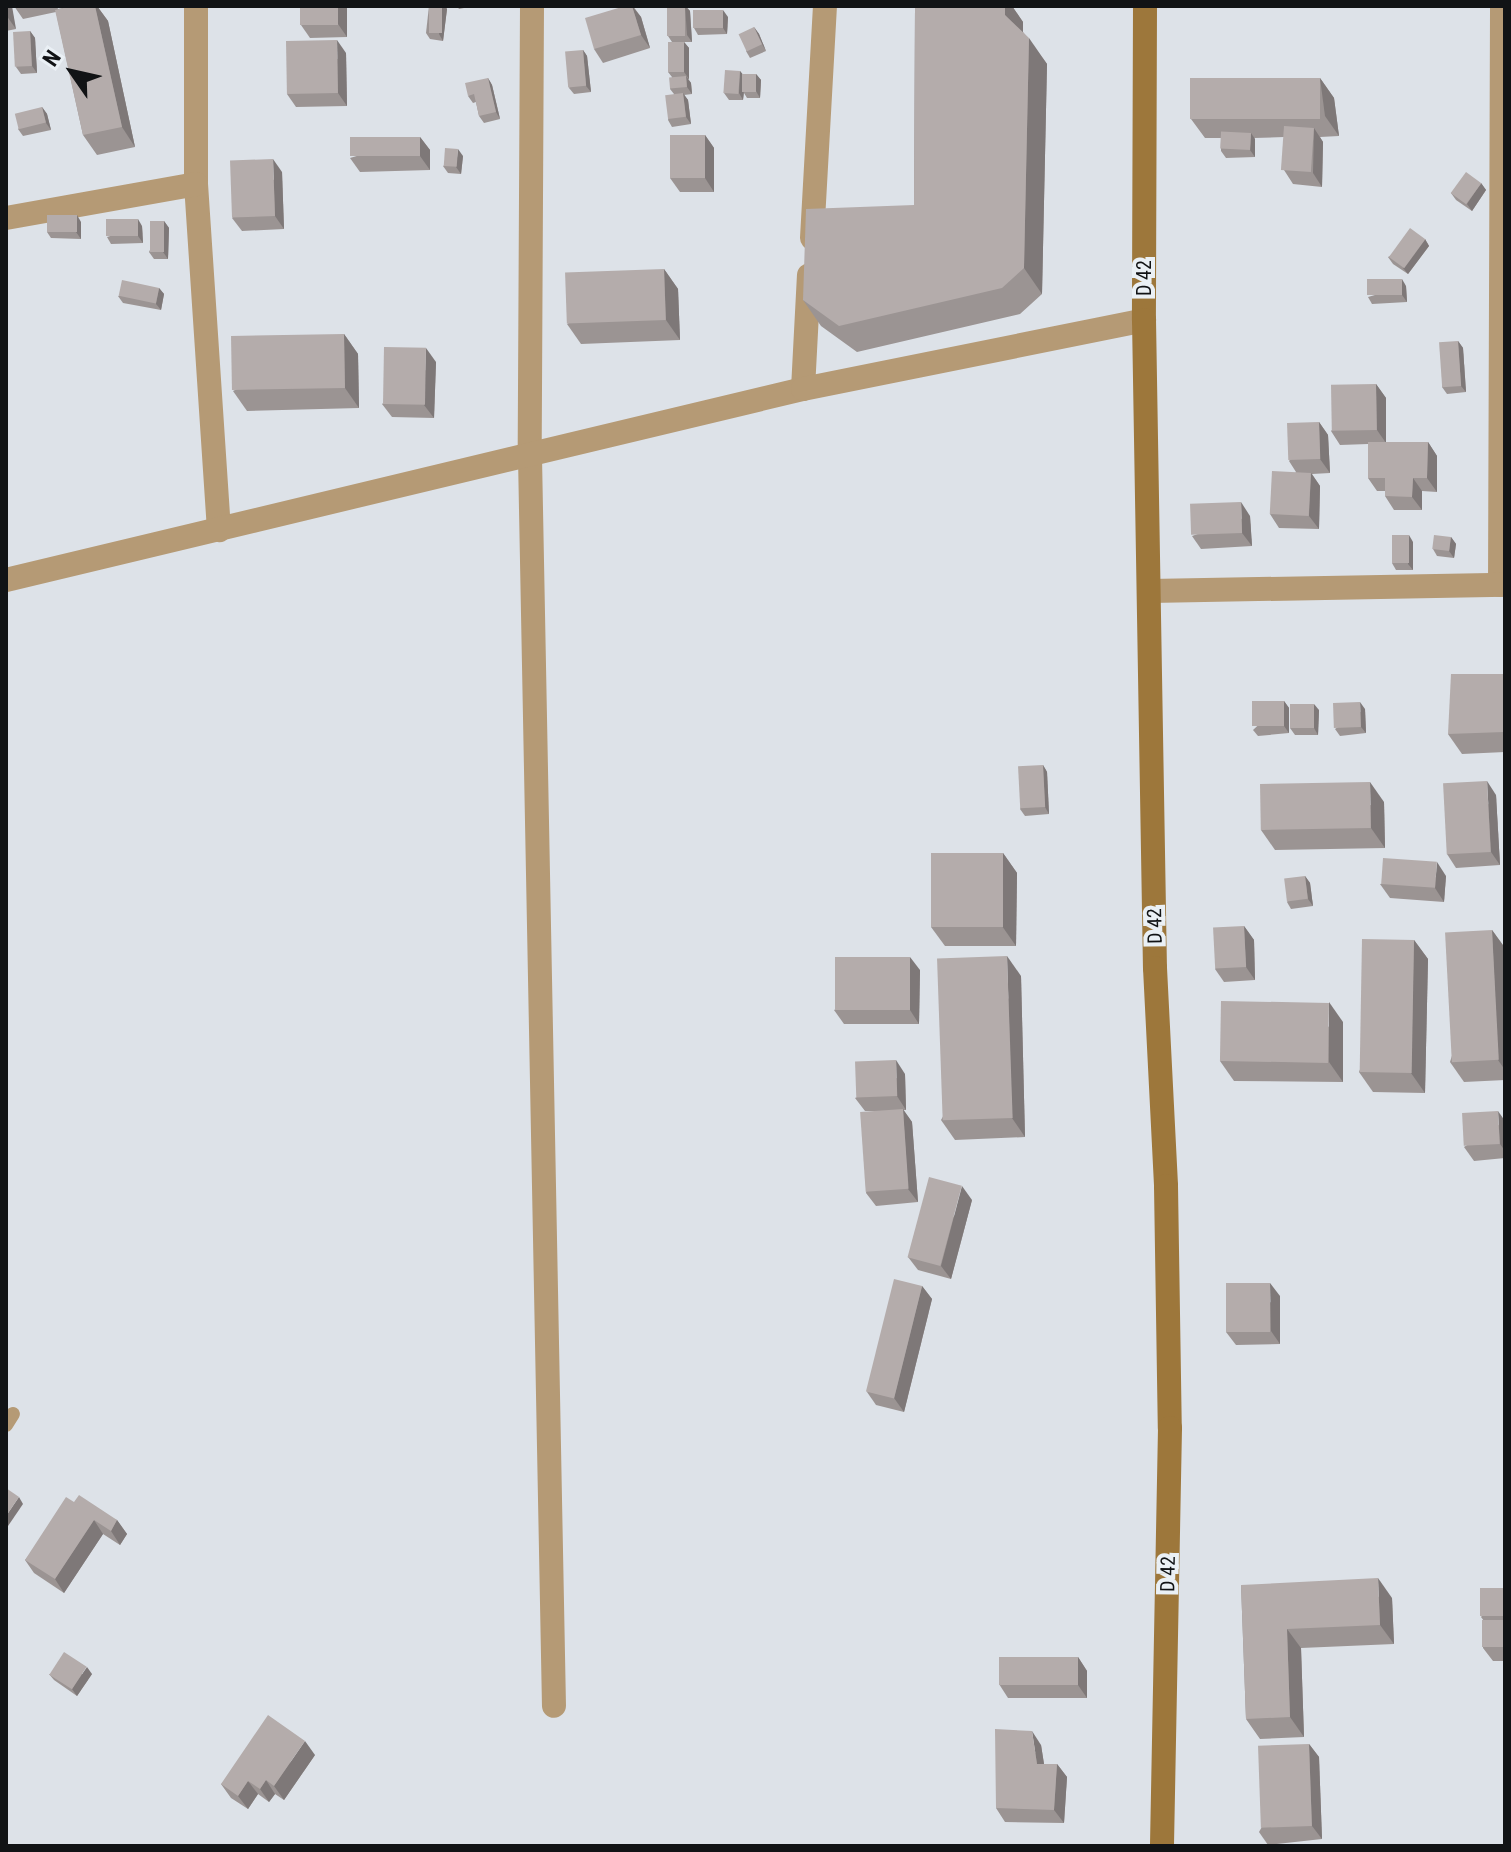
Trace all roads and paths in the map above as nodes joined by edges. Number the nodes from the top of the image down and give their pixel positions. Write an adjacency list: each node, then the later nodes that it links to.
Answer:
1 (196, 6): 6 (street)
2 (532, 6): 11 (street)
3 (825, 6): 10 (street)
4 (1145, 6): 9 (street, D 42 / D 42)
5 (1502, 6): 8 (street)
6 (196, 184): 7 (street); 12 (street)
7 (6, 218)
8 (1503, 300): 14 (street)
9 (1144, 320): 10 (street); 15 (street, D 42 / D 42)
10 (803, 389): 11 (street)
11 (530, 457): 12 (street); 16 (street)
12 (219, 530): 13 (street)
13 (6, 580)
14 (1503, 585): 15 (street)
15 (1150, 591): 17 (street, D 42 / D 42)
16 (554, 1706)
17 (1162, 1846)

